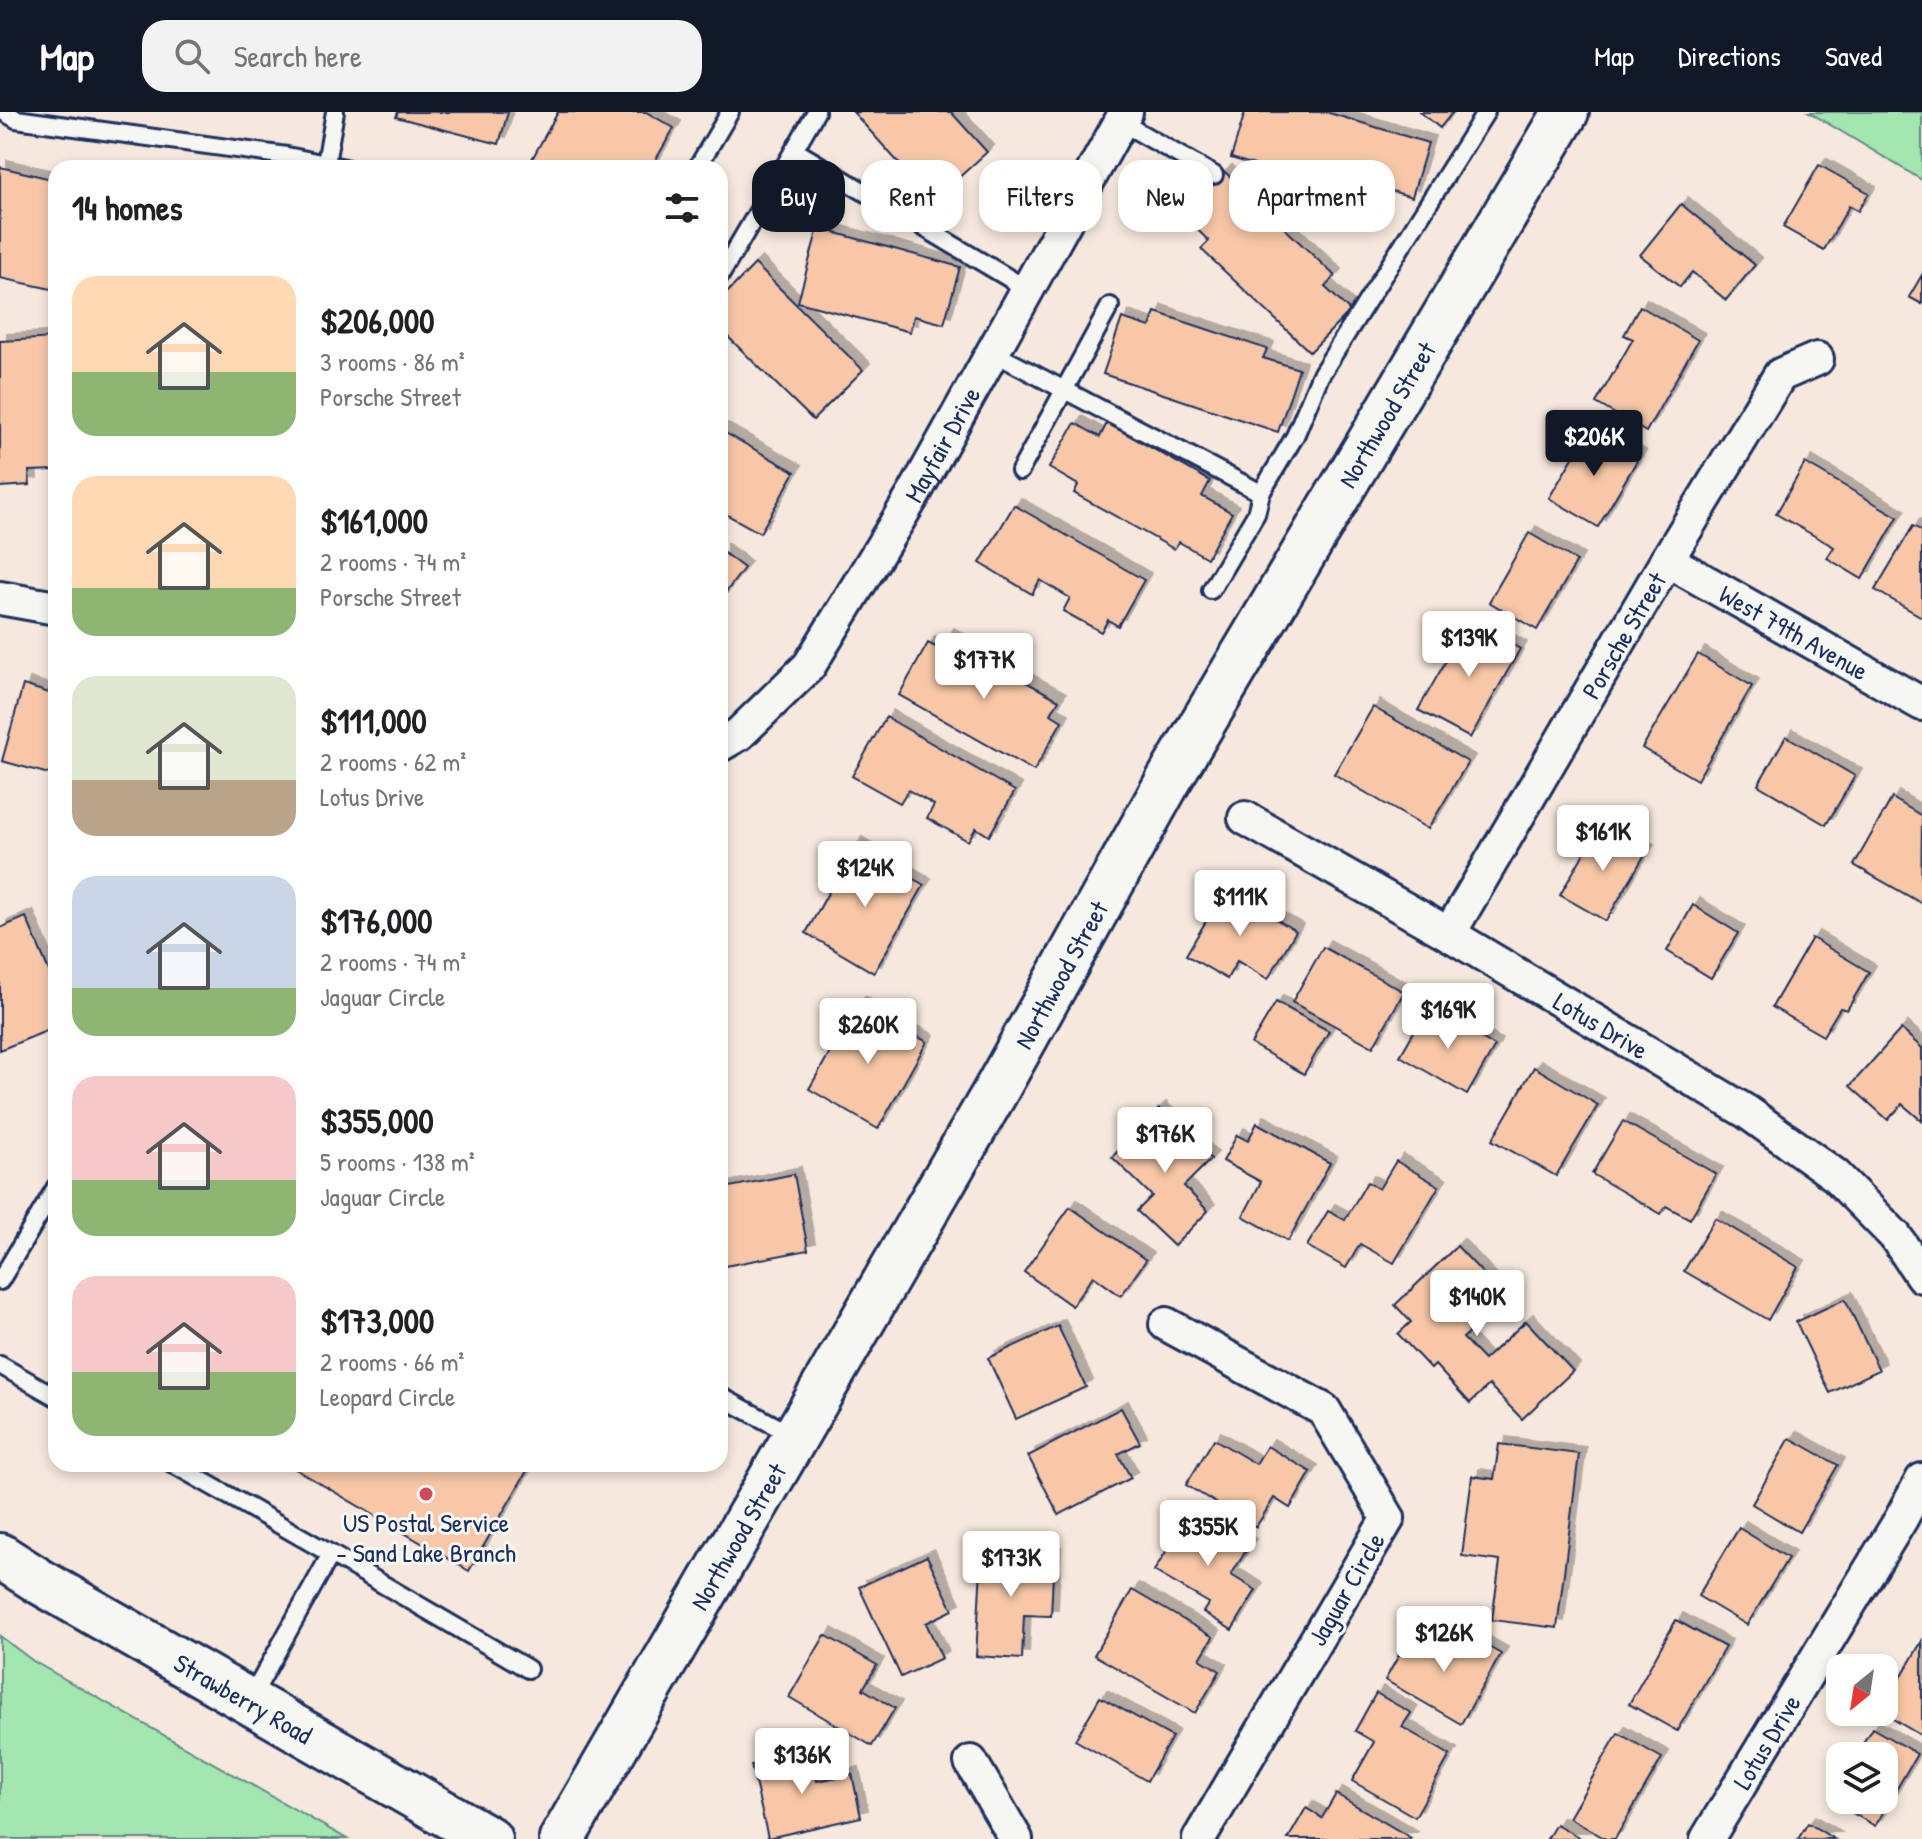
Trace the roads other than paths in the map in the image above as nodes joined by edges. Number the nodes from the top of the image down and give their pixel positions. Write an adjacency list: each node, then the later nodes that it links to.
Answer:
1 (4, 112): 9 (lane)
2 (335, 112): 10 (lane)
3 (730, 112): 11 (lane)
4 (816, 112): 8 (lane)
5 (1486, 112): 20 (lane)
6 (1566, 112): 36 (street, Northwood Street)
7 (1123, 117): 12 (lane); 14 (street, Mayfair Drive)
8 (794, 150): 13 (lane); 14 (lane)
9 (309, 160)
10 (327, 160)
11 (702, 160)
12 (1214, 175)
13 (728, 262)
14 (1027, 289): 16 (street, Mayfair Drive)
15 (1110, 306): 18 (lane)
16 (992, 352): 18 (lane); 26 (street, Mayfair Drive)
17 (1817, 359): 21 (street, Porsche Street)
18 (1064, 390): 19 (lane); 20 (lane)
19 (1020, 471)
20 (1261, 493): 22 (lane)
21 (1667, 560): 25 (street, West 79th Avenue); 28 (street, Porsche Street)
22 (1211, 590)
23 (0, 598): 24 (street)
24 (48, 607)
25 (1922, 704)
26 (728, 740)
27 (1245, 818): 28 (street, Lotus Drive)
28 (1449, 934): 30 (street, Lotus Drive)
29 (48, 1200): 31 (lane)
30 (1922, 1276)
31 (0, 1281)
32 (1166, 1324): 47 (street, Jaguar Circle)
33 (0, 1365): 34 (lane)
34 (48, 1392)
35 (728, 1400): 36 (lane)
36 (795, 1437): 45 (street, Northwood Street)
37 (187, 1472): 39 (lane)
38 (1922, 1480): 48 (street, Lotus Drive)
39 (331, 1554): 41 (lane); 42 (lane)
40 (0, 1556): 42 (street, Strawberry Road)
41 (528, 1669)
42 (249, 1701): 44 (street, Strawberry Road)
43 (971, 1762): 46 (street)
44 (489, 1839)
45 (562, 1839)
46 (1016, 1839)
47 (1199, 1839)
48 (1707, 1839)

